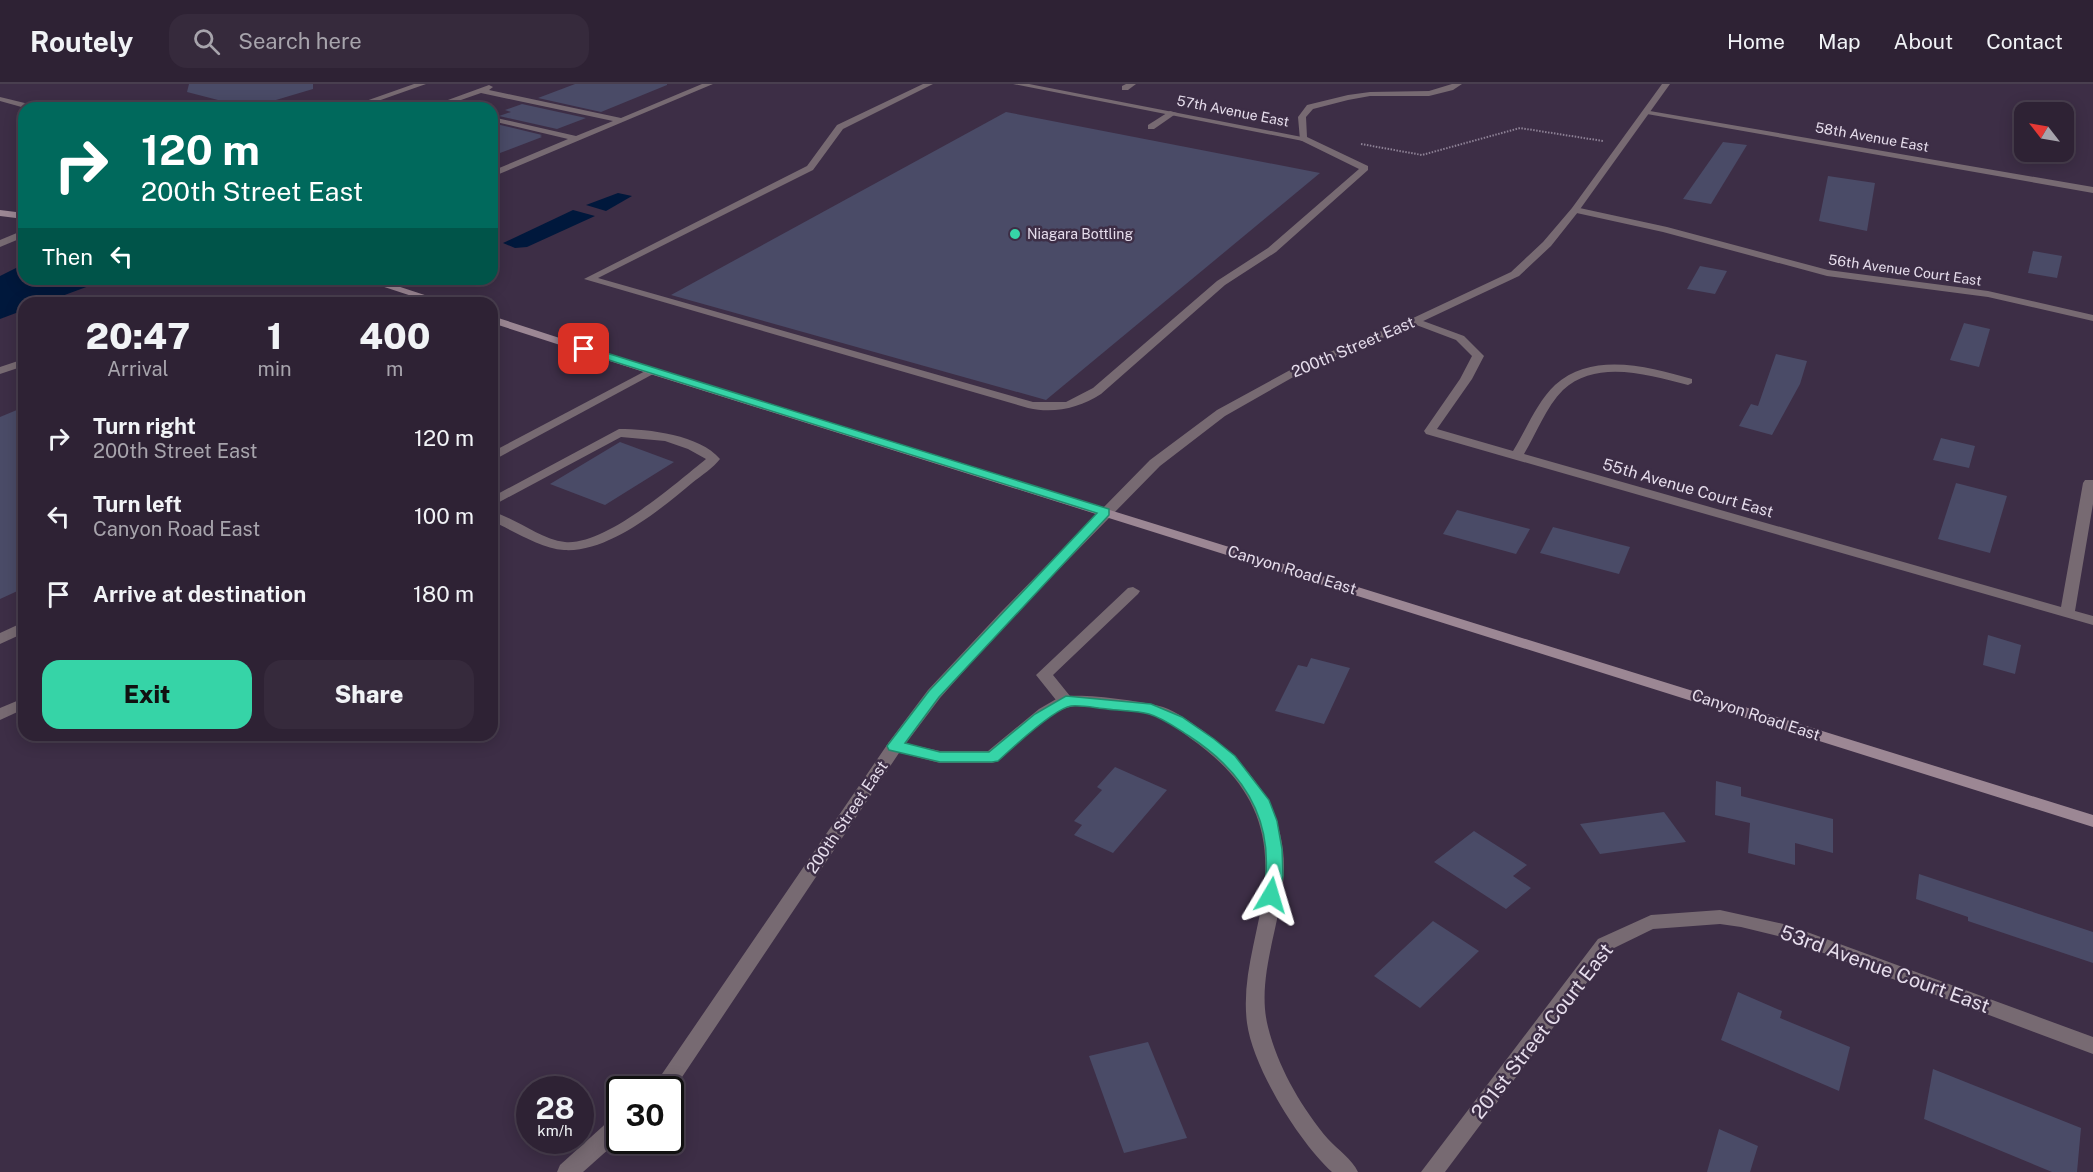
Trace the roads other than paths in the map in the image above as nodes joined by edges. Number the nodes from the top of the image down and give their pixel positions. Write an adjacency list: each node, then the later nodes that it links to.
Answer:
1 (422, 84): 10 (street)
2 (496, 84): 8 (street)
3 (709, 84): 16 (street)
4 (929, 84): 18 (street, 57th Avenue East)
5 (1017, 84): 14 (street, 57th Avenue East)
6 (1458, 84): 18 (street)
7 (1666, 84): 13 (street, 200th Street East)
8 (480, 90): 11 (street); 16 (street)
9 (0, 99): 12 (street)
10 (368, 102)
11 (450, 102)
12 (18, 104)
13 (1647, 112): 21 (street, 58th Avenue East); 22 (street, 200th Street East)
14 (1173, 113): 17 (street); 18 (street, 57th Avenue East)
15 (498, 120): 19 (street)
16 (621, 120): 19 (street)
17 (1151, 127)
18 (1303, 138)
19 (577, 139): 20 (street)
20 (498, 172)
21 (2093, 190)
22 (1575, 210): 29 (street, 56th Avenue Court East); 31 (street, 200th Street East)
23 (0, 213): 24 (main road)
24 (18, 215)
25 (18, 236): 26 (street)
26 (0, 244)
27 (385, 285): 28 (main road)
28 (424, 297)
29 (2093, 318)
30 (498, 321): 34 (main road, Canyon Road East)
31 (1415, 321): 37 (street, 55th Avenue Court East); 40 (street, 200th Street East)
32 (18, 364): 33 (street)
33 (0, 371)
34 (651, 371): 36 (street); 40 (main road, Canyon Road East)
35 (1688, 381): 37 (street)
36 (498, 454)
37 (1517, 455): 43 (street, 55th Avenue Court East)
38 (2090, 483): 43 (street)
39 (498, 499): 41 (street)
40 (1105, 512): 50 (street, 200th Street East); 51 (main road, Canyon Road East)
41 (498, 518)
42 (1133, 591): 47 (street)
43 (2067, 614): 44 (street, 55th Avenue Court East)
44 (2093, 621)
45 (18, 630): 46 (street)
46 (0, 639)
47 (1066, 701): 50 (street); 57 (street)
48 (18, 706): 49 (street)
49 (0, 715)
50 (895, 746): 54 (street, 200th Street East)
51 (2093, 821)
52 (1672, 920): 53 (street, 53rd Avenue Court East); 58 (street, 201st Street Court East)
53 (2093, 1046)
54 (672, 1076)
55 (606, 1138): 56 (street)
56 (568, 1172)
57 (1347, 1172)
58 (1432, 1172)

